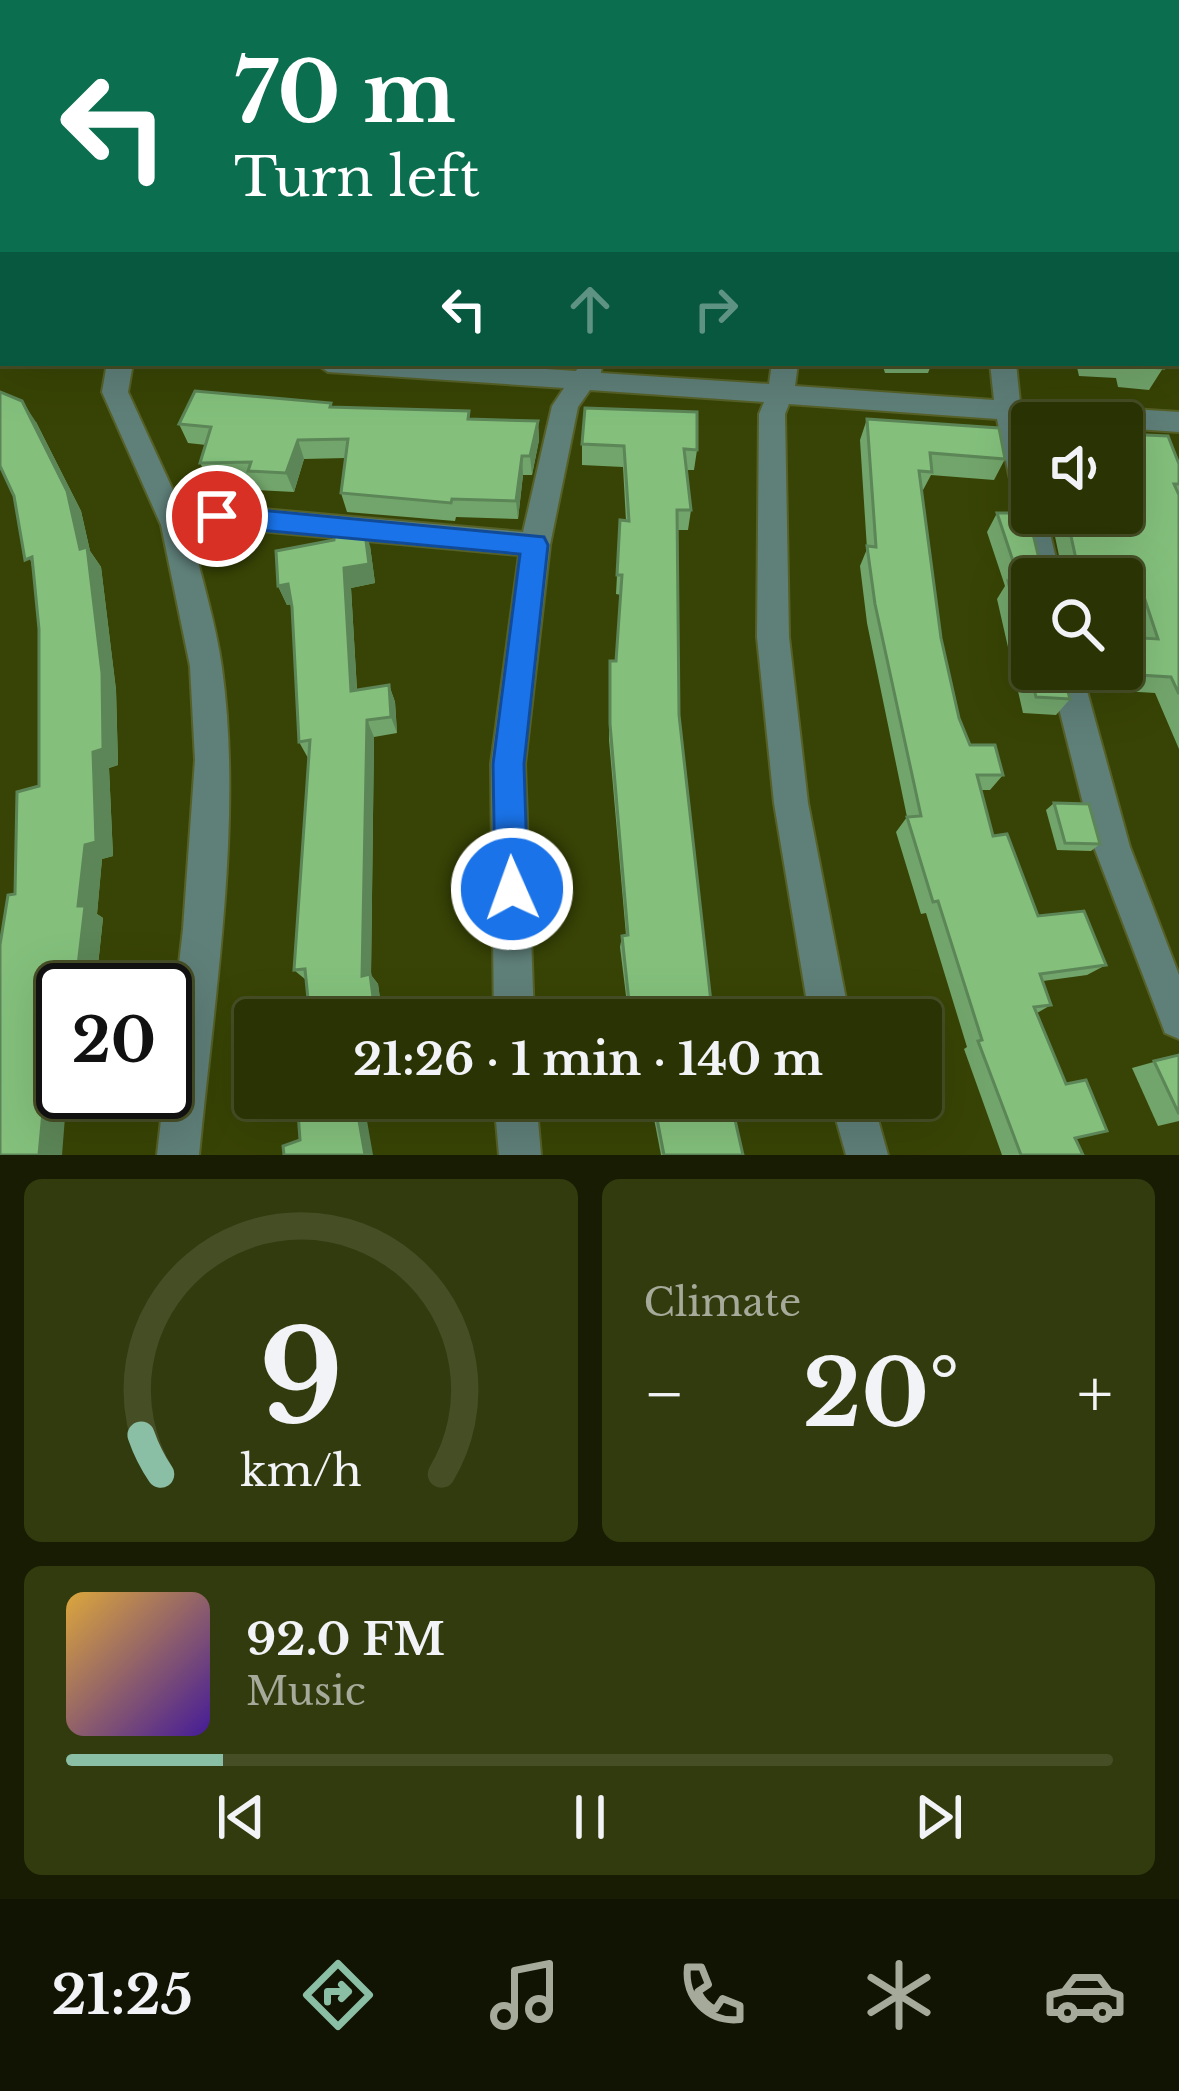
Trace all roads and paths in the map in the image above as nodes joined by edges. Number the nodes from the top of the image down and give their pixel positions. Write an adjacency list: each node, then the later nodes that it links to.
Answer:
1 (119, 366): 8 (street)
2 (415, 366): 4 (street)
3 (1003, 366): 6 (street)
4 (589, 372): 5 (street); 9 (street)
5 (783, 379): 6 (street); 13 (street)
6 (1008, 411): 7 (street); 10 (street)
7 (1179, 422)
8 (175, 525): 9 (street); 17 (street)
9 (535, 545): 12 (street)
10 (1041, 558)
11 (1071, 690): 14 (street)
12 (514, 999)
13 (826, 999)
14 (1179, 1019)
15 (516, 1119): 18 (street)
16 (857, 1119): 19 (street)
17 (178, 1155)
18 (520, 1155)
19 (867, 1155)

